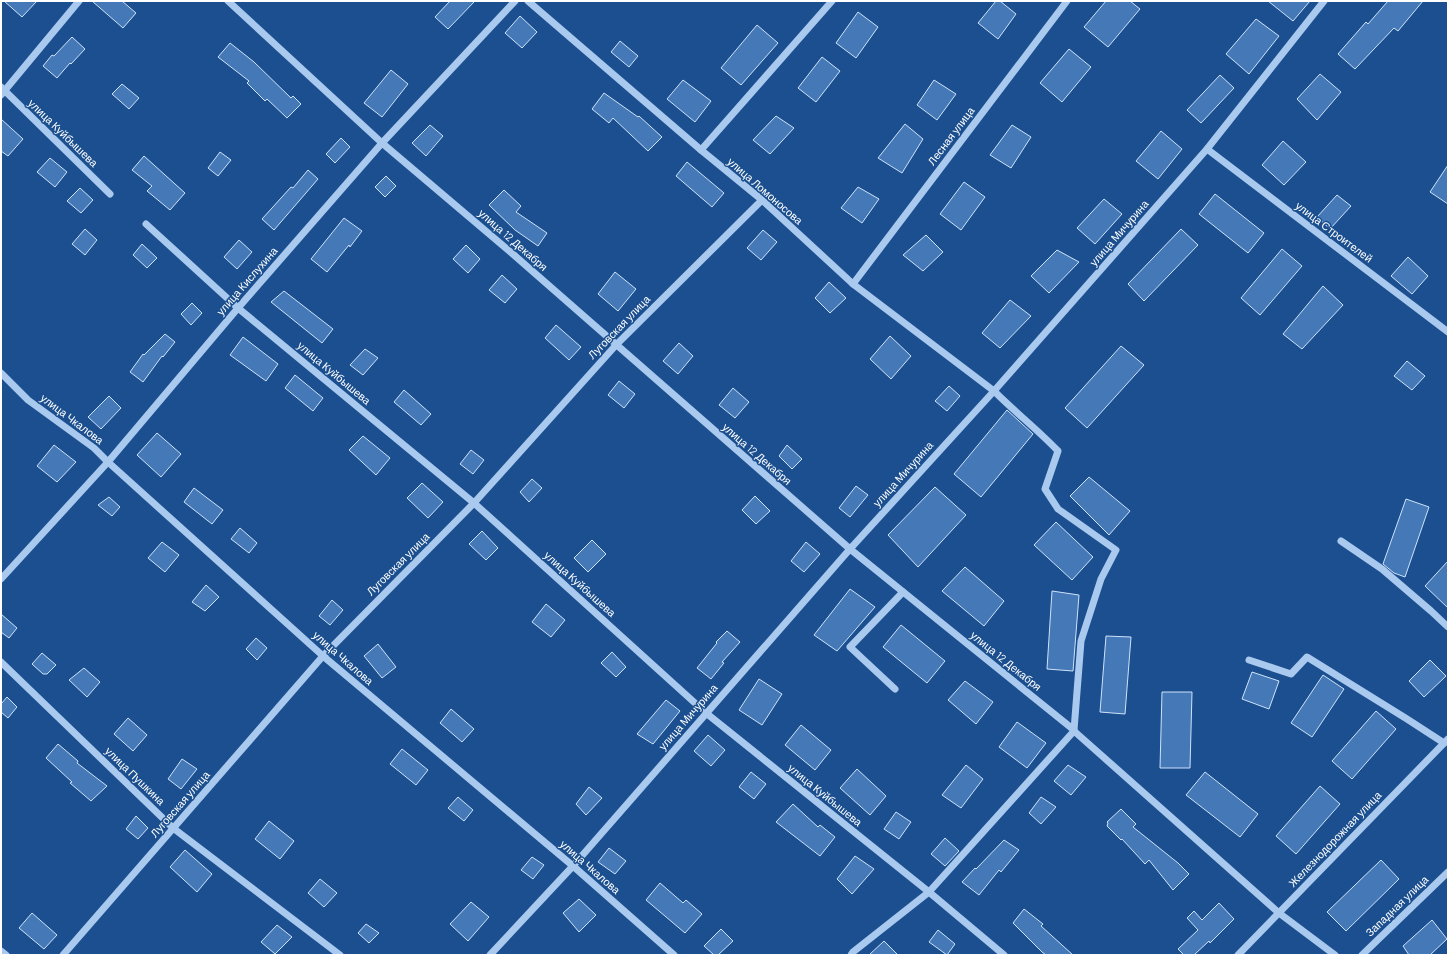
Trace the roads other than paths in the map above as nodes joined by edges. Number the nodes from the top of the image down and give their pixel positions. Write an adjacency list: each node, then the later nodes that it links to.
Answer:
1 (79, 1): 8 (street)
2 (228, 1): 9 (street, улица 12 Декабря)
3 (515, 1): 9 (street, улица Кислухина)
4 (528, 1): 11 (street, улица Ломоносова)
5 (832, 1): 11 (street)
6 (1066, 1): 15 (street, Лесная улица)
7 (1324, 1): 10 (street, улица Мичурина)
8 (2, 91): 12 (street, улица Куйбышева)
9 (382, 143): 16 (street, улица Кислухина); 18 (street, улица 12 Декабря)
10 (1207, 149): 17 (street, улица Строителей); 20 (street, улица Мичурина)
11 (701, 150): 13 (street, улица Ломоносова)
12 (110, 194)
13 (762, 200): 15 (street, улица Ломоносова); 18 (street, Луговская улица)
14 (146, 224): 16 (street, улица Куйбышева)
15 (853, 284): 20 (street, улица Ломоносова)
16 (238, 308): 21 (street, улица Кислухина); 22 (street, улица Куйбышева)
17 (1448, 332)
18 (616, 345): 22 (street, Луговская улица); 24 (street, улица 12 Декабря)
19 (1, 373): 21 (street, улица Чкалова)
20 (994, 391): 24 (street, улица Мичурина); 33 (street, улица Ломоносова)
21 (108, 462): 25 (street, улица Кислухина); 28 (street, улица Чкалова)
22 (474, 503): 28 (street, Луговская улица); 32 (street, улица Куйбышева)
23 (1341, 541): 27 (street)
24 (850, 549): 26 (street, улица 12 Декабря); 32 (street, улица Мичурина)
25 (1, 579)
26 (903, 592): 31 (street); 33 (street, улица 12 Декабря)
27 (1448, 627)
28 (323, 656): 35 (street, Луговская улица); 36 (street, улица Чкалова)
29 (1249, 660): 34 (street)
30 (1, 662): 35 (street, улица Пушкина)
31 (895, 689)
32 (706, 713): 36 (street, улица Мичурина); 38 (street, улица Куйбышева)
33 (1074, 731): 38 (street); 39 (street, улица 12 Декабря)
34 (1446, 741): 39 (street, Железнодорожная улица)
35 (173, 828): 42 (street, Луговская улица); 43 (street, улица Пушкина)
36 (573, 866): 44 (street, улица Мичурина); 45 (street, улица Чкалова)
37 (1448, 872): 50 (street, Западная улица)
38 (929, 892): 46 (street); 47 (street, улица Куйбышева)
39 (1278, 913): 48 (street, Железнодорожная улица); 49 (street, улица 12 Декабря)
40 (1, 951): 41 (street)
41 (6, 955)
42 (63, 955)
43 (340, 955)
44 (490, 955)
45 (674, 955)
46 (851, 955)
47 (1004, 955)
48 (1238, 955)
49 (1335, 955)
50 (1362, 955)

